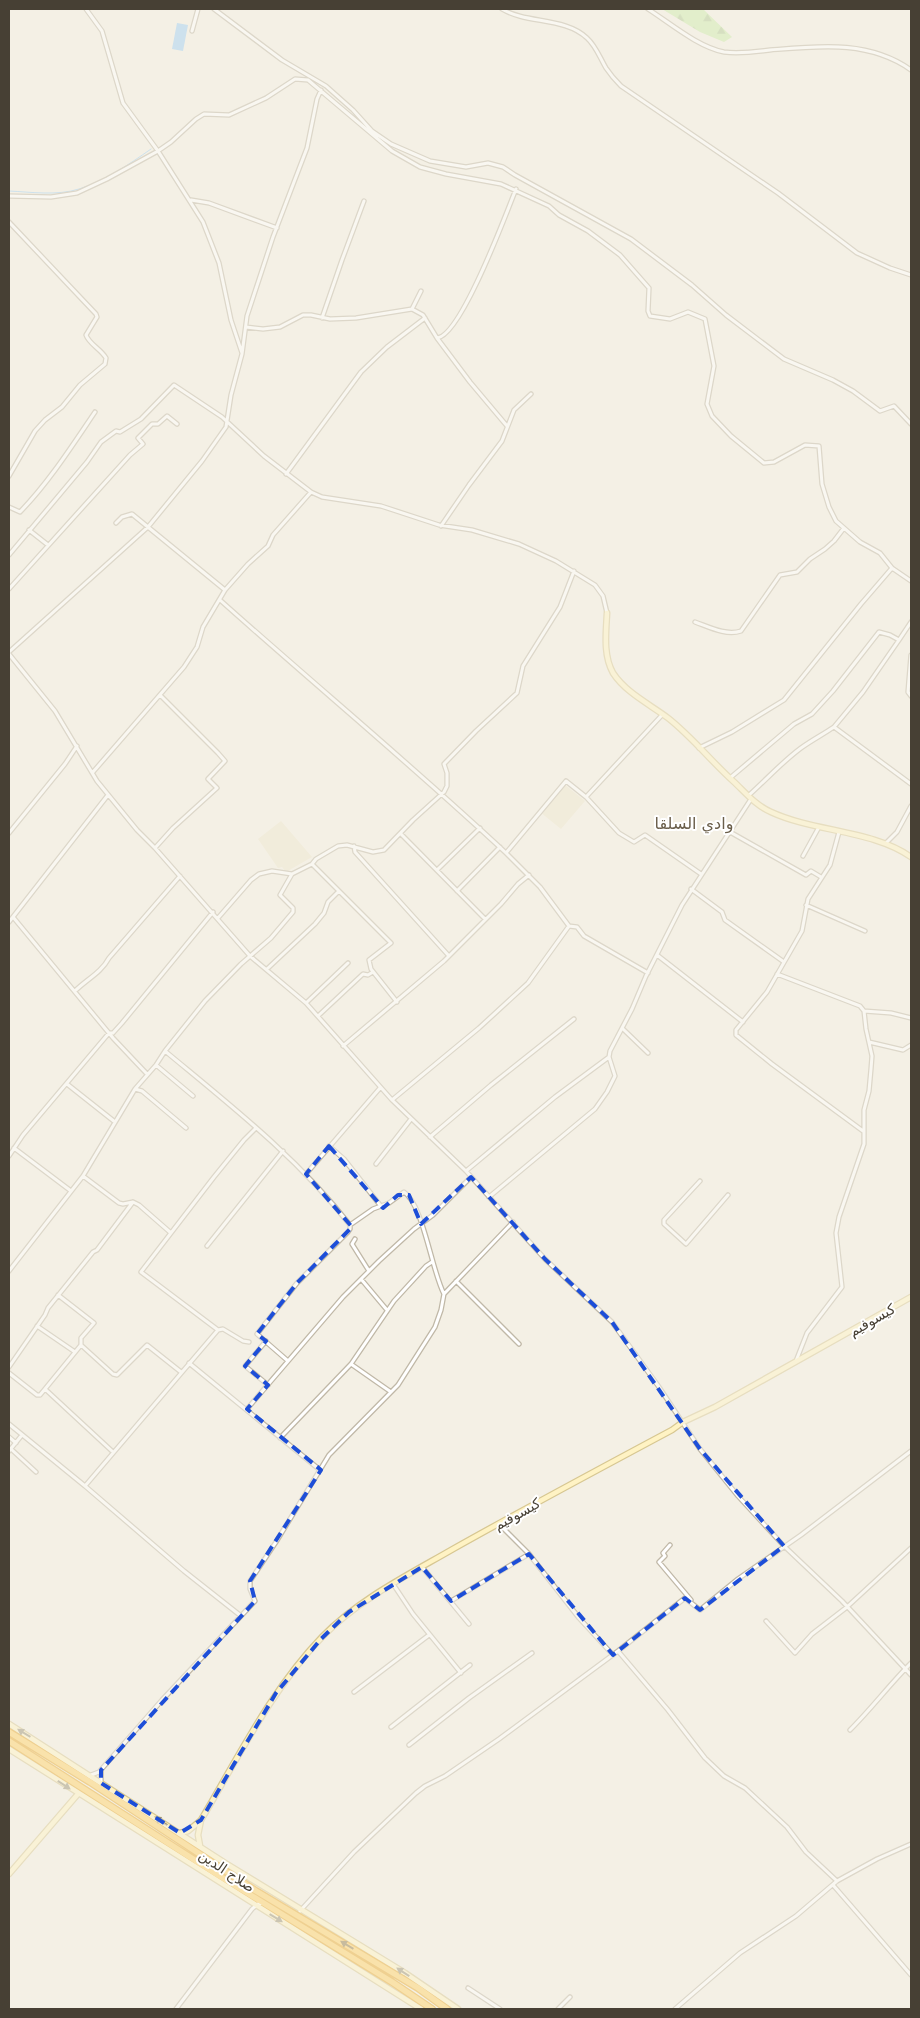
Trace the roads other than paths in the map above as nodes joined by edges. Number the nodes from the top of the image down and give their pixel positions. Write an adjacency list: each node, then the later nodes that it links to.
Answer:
1 (86, 9): 9 (street)
2 (198, 9): 6 (street)
3 (214, 9): 28 (street)
4 (502, 9): 16 (street)
5 (648, 9): 7 (street)
6 (192, 31)
7 (911, 70)
8 (321, 90): 9 (street); 10 (street); 15 (street)
9 (158, 150): 11 (street); 12 (street)
10 (516, 189): 22 (street); 37 (street)
11 (9, 196)
12 (190, 200): 15 (street); 23 (street)
13 (364, 201): 19 (street)
14 (9, 222): 31 (street)
15 (277, 228): 21 (street)
16 (911, 275)
17 (421, 291): 18 (street)
18 (412, 309): 19 (street); 20 (street)
19 (322, 318): 21 (street)
20 (425, 318): 22 (street); 30 (street)
21 (246, 327): 23 (street)
22 (437, 338): 29 (street)
23 (242, 354): 26 (street)
24 (531, 394): 29 (street)
25 (95, 412): 33 (street)
26 (226, 422): 30 (street); 36 (street); 38 (street)
27 (177, 424): 39 (street)
28 (911, 424)
29 (507, 426): 35 (street)
30 (286, 474): 32 (street)
31 (9, 476)
32 (311, 492): 35 (street); 45 (street)
33 (9, 507)
34 (116, 522): 36 (street)
35 (441, 526): 42 (street)
36 (148, 527): 45 (street); 51 (street)
37 (844, 528): 41 (street); 48 (street)
38 (29, 530): 39 (street); 40 (street)
39 (48, 545): 44 (street)
40 (9, 555)
41 (892, 568): 43 (street); 58 (street)
42 (574, 571): 47 (street); 62 (street)
43 (911, 581)
44 (9, 589)
45 (225, 590): 46 (street)
46 (220, 600): 53 (street); 62 (street)
47 (607, 613): 55 (street)
48 (695, 622)
49 (911, 622): 50 (street)
50 (899, 640): 56 (street); 60 (street)
51 (9, 653): 57 (street)
52 (911, 655): 54 (street)
53 (160, 695): 59 (street); 76 (street)
54 (911, 696)
55 (662, 715): 58 (street); 64 (street)
56 (834, 726): 61 (street); 65 (street)
57 (77, 746): 59 (street); 71 (street)
58 (698, 748): 60 (street)
59 (94, 772): 63 (street)
60 (730, 778): 65 (street)
61 (911, 784)
62 (443, 793): 68 (street); 72 (street)
63 (108, 794): 76 (street); 92 (street)
64 (586, 797): 77 (street); 83 (street)
65 (750, 798): 67 (street); 69 (street)
66 (911, 806): 73 (street)
67 (819, 827): 70 (street); 78 (street)
68 (480, 828): 75 (street); 81 (street)
69 (730, 832): 83 (street); 86 (street)
70 (839, 832): 73 (street); 86 (street)
71 (9, 833)
72 (401, 834): 74 (street); 81 (street)
73 (886, 843): 79 (street)
74 (354, 846): 80 (street); 100 (street)
75 (500, 846): 77 (street); 89 (street)
76 (155, 848): 85 (street)
77 (506, 853): 84 (street)
78 (803, 856)
79 (911, 857)
80 (312, 864): 82 (street); 88 (street)
81 (437, 870): 89 (street)
82 (292, 874): 93 (street); 99 (street)
83 (701, 874): 87 (street)
84 (529, 875): 94 (street); 96 (street)
85 (180, 876): 91 (street); 107 (street)
86 (821, 876): 90 (street)
87 (691, 889): 98 (street); 101 (street)
88 (339, 891): 103 (street); 104 (street)
89 (457, 892): 94 (street)
90 (806, 905): 97 (street); 101 (street)
91 (213, 912): 93 (street); 116 (street)
92 (13, 917): 95 (street); 107 (street)
93 (218, 918): 99 (street)
94 (485, 920): 100 (street)
95 (9, 922)
96 (569, 926): 105 (street); 129 (street)
97 (865, 931)
98 (657, 955): 105 (street); 114 (street)
99 (250, 956): 103 (street); 120 (street)
100 (449, 956): 108 (street)
101 (784, 962): 106 (street)
102 (348, 963): 109 (street)
103 (266, 969): 109 (street)
104 (373, 972): 108 (street); 111 (street)
105 (648, 973): 115 (street)
106 (777, 974): 110 (street); 114 (street)
107 (75, 991): 116 (street)
108 (397, 1002): 119 (street)
109 (306, 1003): 111 (street)
110 (864, 1011): 112 (street); 117 (street)
111 (318, 1016): 119 (street)
112 (911, 1018)
113 (574, 1019): 135 (street)
114 (743, 1022): 134 (street)
115 (623, 1028): 121 (street); 122 (street)
116 (109, 1033): 124 (street); 125 (street)
117 (868, 1042): 118 (street); 134 (street)
118 (911, 1045)
119 (343, 1046): 126 (street)
120 (165, 1051): 123 (street); 133 (street)
121 (648, 1053)
122 (609, 1057): 141 (street); 148 (street)
123 (156, 1065): 124 (street); 128 (street)
124 (147, 1074): 127 (street)
125 (67, 1084): 131 (street); 137 (street)
126 (380, 1088): 129 (street); 136 (street)
127 (135, 1090): 131 (street); 132 (street)
128 (193, 1096)
129 (392, 1100): 130 (street)
130 (411, 1119): 135 (street); 140 (street)
131 (115, 1122): 143 (street)
132 (186, 1128)
133 (256, 1128): 138 (street); 154 (street)
134 (864, 1131): 174 (street)
135 (430, 1137): 141 (street)
136 (329, 1146): 142 (street); 150 (street)
137 (14, 1148): 139 (street); 146 (street)
138 (283, 1151): 142 (street); 156 (street)
139 (9, 1156)
140 (376, 1164)
141 (466, 1171): 144 (street)
142 (306, 1174): 153 (street)
143 (83, 1176): 146 (street); 149 (street)
144 (472, 1178): 148 (street); 152 (street)
145 (700, 1181): 147 (street)
146 (71, 1191): 158 (street)
147 (728, 1195)
148 (489, 1197): 151 (street)
149 (133, 1202): 154 (street); 163 (street)
150 (380, 1205): 152 (street); 153 (street)
151 (513, 1222): 161 (street); 184 (street)
152 (421, 1224): 157 (street); 159 (street)
153 (350, 1225): 168 (street)
154 (171, 1232): 167 (street)
155 (355, 1239): 159 (street)
156 (207, 1246)
157 (432, 1262): 162 (street); 165 (street)
158 (9, 1271)
159 (369, 1271): 160 (street)
160 (361, 1279): 165 (street); 173 (street)
161 (456, 1281): 162 (street); 170 (street)
162 (444, 1294): 182 (street)
163 (58, 1295): 166 (street); 171 (street)
164 (911, 1297): 174 (street, كيسوفيم)
165 (387, 1310): 176 (street)
166 (37, 1326): 172 (street); 177 (street)
167 (218, 1330): 169 (street); 175 (street)
168 (266, 1341): 173 (street); 180 (street)
169 (249, 1342)
170 (520, 1344)
171 (81, 1345): 172 (street); 179 (street)
172 (75, 1352): 181 (street)
173 (288, 1361): 180 (street)
174 (796, 1361): 184 (street, كيسوفيم)
175 (189, 1363): 179 (street); 183 (street)
176 (351, 1364): 182 (street); 188 (street)
177 (9, 1367)
178 (9, 1372): 181 (street)
179 (181, 1372): 192 (street)
180 (268, 1385): 183 (street)
181 (45, 1389): 192 (street)
182 (391, 1392): 193 (street)
183 (247, 1409): 188 (street)
184 (683, 1422): 196 (street, كيسوفيم); 198 (street)
185 (9, 1424): 186 (street)
186 (22, 1434): 189 (street); 195 (street)
187 (9, 1437): 189 (street)
188 (280, 1438): 193 (street)
189 (16, 1443): 190 (street)
190 (10, 1450): 194 (street)
191 (911, 1451): 198 (street)
192 (113, 1452): 195 (street)
193 (320, 1470): 206 (street)
194 (36, 1472)
195 (85, 1486): 206 (street)
196 (499, 1524): 200 (street); 201 (street, كيسوفيم)
197 (670, 1545): 204 (street)
198 (784, 1546): 204 (street); 205 (street)
199 (911, 1548): 205 (street)
200 (529, 1554): 203 (street); 212 (street)
201 (422, 1567): 202 (street, كيسوفيم); 203 (street)
202 (393, 1584): 209 (street); 230 (street, كيسوفيم)
203 (451, 1601): 208 (street)
204 (694, 1604): 210 (street)
205 (847, 1607): 207 (street); 215 (street)
206 (241, 1616): 226 (street)
207 (766, 1621)
208 (469, 1624)
209 (429, 1635): 216 (street); 218 (street)
210 (618, 1651): 212 (street); 235 (street)
211 (532, 1653): 224 (street)
212 (613, 1655): 239 (street)
213 (911, 1663): 215 (street)
214 (470, 1665): 216 (street)
215 (905, 1669): 217 (street); 221 (street)
216 (461, 1673): 220 (street)
217 (911, 1675)
218 (354, 1692)
219 (9, 1724): 227 (street, one-way to 219)
220 (391, 1727)
221 (850, 1730)
222 (9, 1732): 240 (highway, صلاح الدين)
223 (9, 1741): 237 (highway, صلاح الدين)
224 (409, 1745)
225 (9, 1749): 229 (street, one-way to 229)
226 (101, 1770): 227 (street); 228 (street)
227 (91, 1775): 228 (street)
228 (101, 1783): 231 (street, one-way to 228)
229 (78, 1794): 234 (street); 238 (street)
230 (201, 1820): 231 (street, كيسوفيم); 233 (street, كيسوفيم)
231 (180, 1833): 233 (street)
232 (911, 1844): 235 (street)
233 (200, 1846): 239 (street)
234 (9, 1874)
235 (837, 1881): 236 (street)
236 (833, 1885): 241 (street); 252 (street)
237 (264, 1903): 238 (street); 245 (highway, صلاح الدين)
238 (256, 1906): 246 (street); 247 (street, one-way to 247)
239 (302, 1909): 240 (street); 249 (street, one-way to 239)
240 (297, 1915): 244 (highway, صلاح الدين, one-way to 240)
241 (911, 1975)
242 (468, 1988): 250 (street)
243 (570, 1997): 251 (street)
244 (434, 2000): 245 (highway); 248 (highway, صلاح الدين)
245 (430, 2008)
246 (176, 2009)
247 (421, 2009)
248 (447, 2009)
249 (458, 2009)
250 (500, 2009)
251 (558, 2009)
252 (675, 2009)

